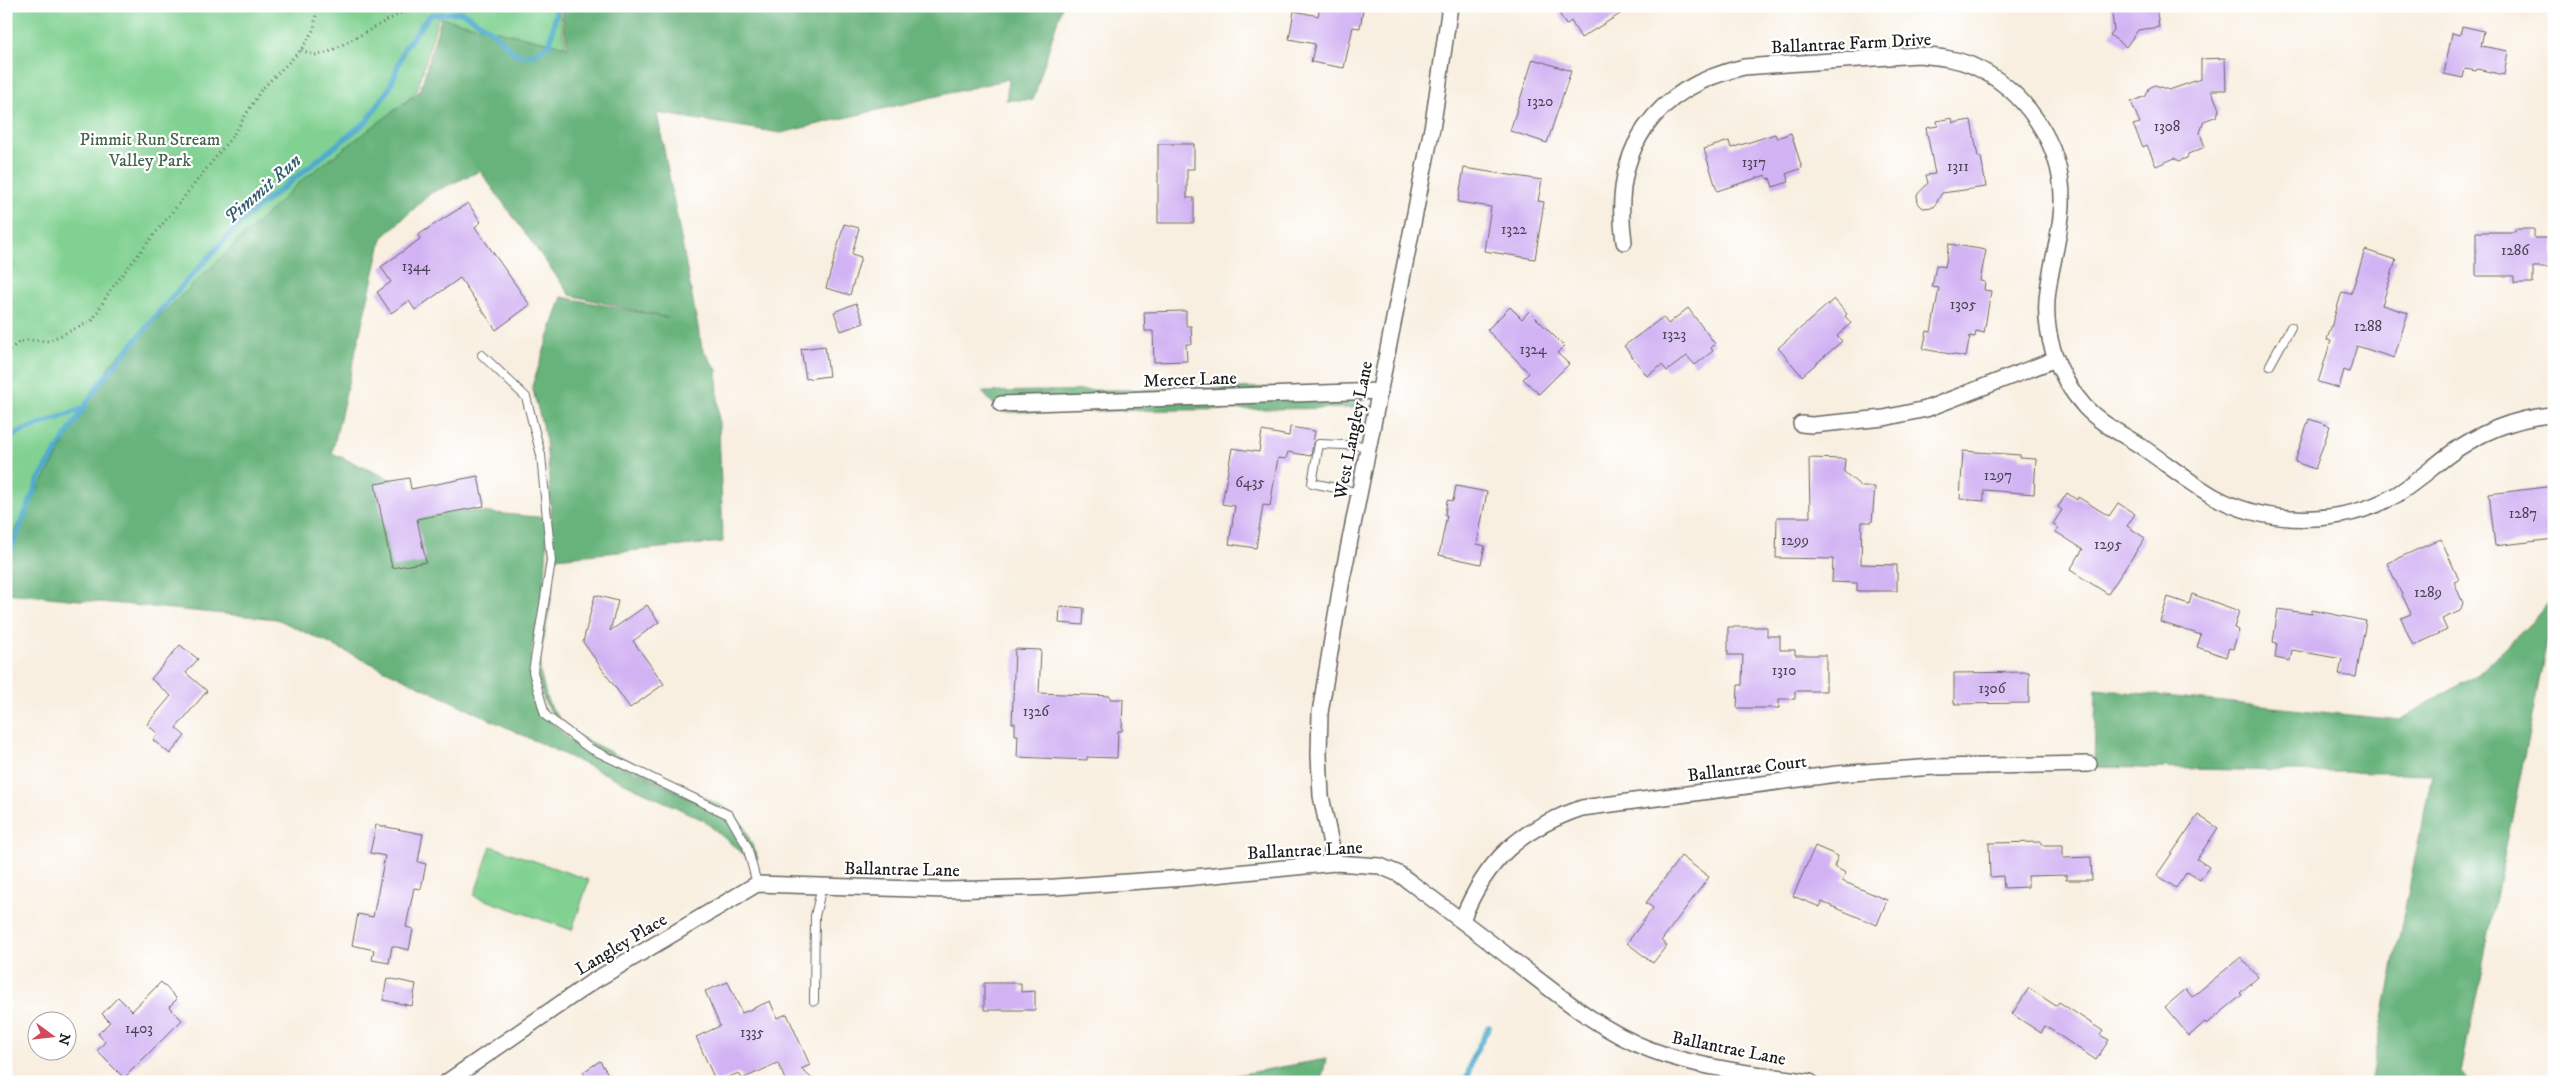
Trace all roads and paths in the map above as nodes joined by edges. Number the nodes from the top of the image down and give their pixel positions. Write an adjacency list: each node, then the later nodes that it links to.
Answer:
1 (317, 6): 4 (path)
2 (414, 6): 4 (path)
3 (1450, 6): 11 (street, West Langley Lane)
4 (301, 50): 7 (path)
5 (1624, 242): 9 (street, Ballantrae Farm Drive)
6 (2291, 327): 10 (lane)
7 (6, 353)
8 (482, 355): 19 (lane)
9 (2056, 359): 13 (street, Ballantrae Farm Drive); 14 (street)
10 (2270, 365)
11 (1380, 391): 12 (street, Mercer Lane); 15 (street, West Langley Lane)
12 (1001, 404)
13 (2554, 415)
14 (1801, 424)
15 (1369, 446): 16 (street, West Langley Lane); 16 (lane)
16 (1360, 492): 18 (street, West Langley Lane)
17 (2089, 764): 21 (street, Ballantrae Court)
18 (1335, 863): 20 (street, Ballantrae Lane); 21 (street, Ballantrae Lane)
19 (757, 884): 20 (street); 23 (street, Langley Place)
20 (826, 886): 22 (lane)
21 (1462, 920): 24 (street, Ballantrae Lane)
22 (814, 1001)
23 (447, 1082)
24 (1810, 1082)

